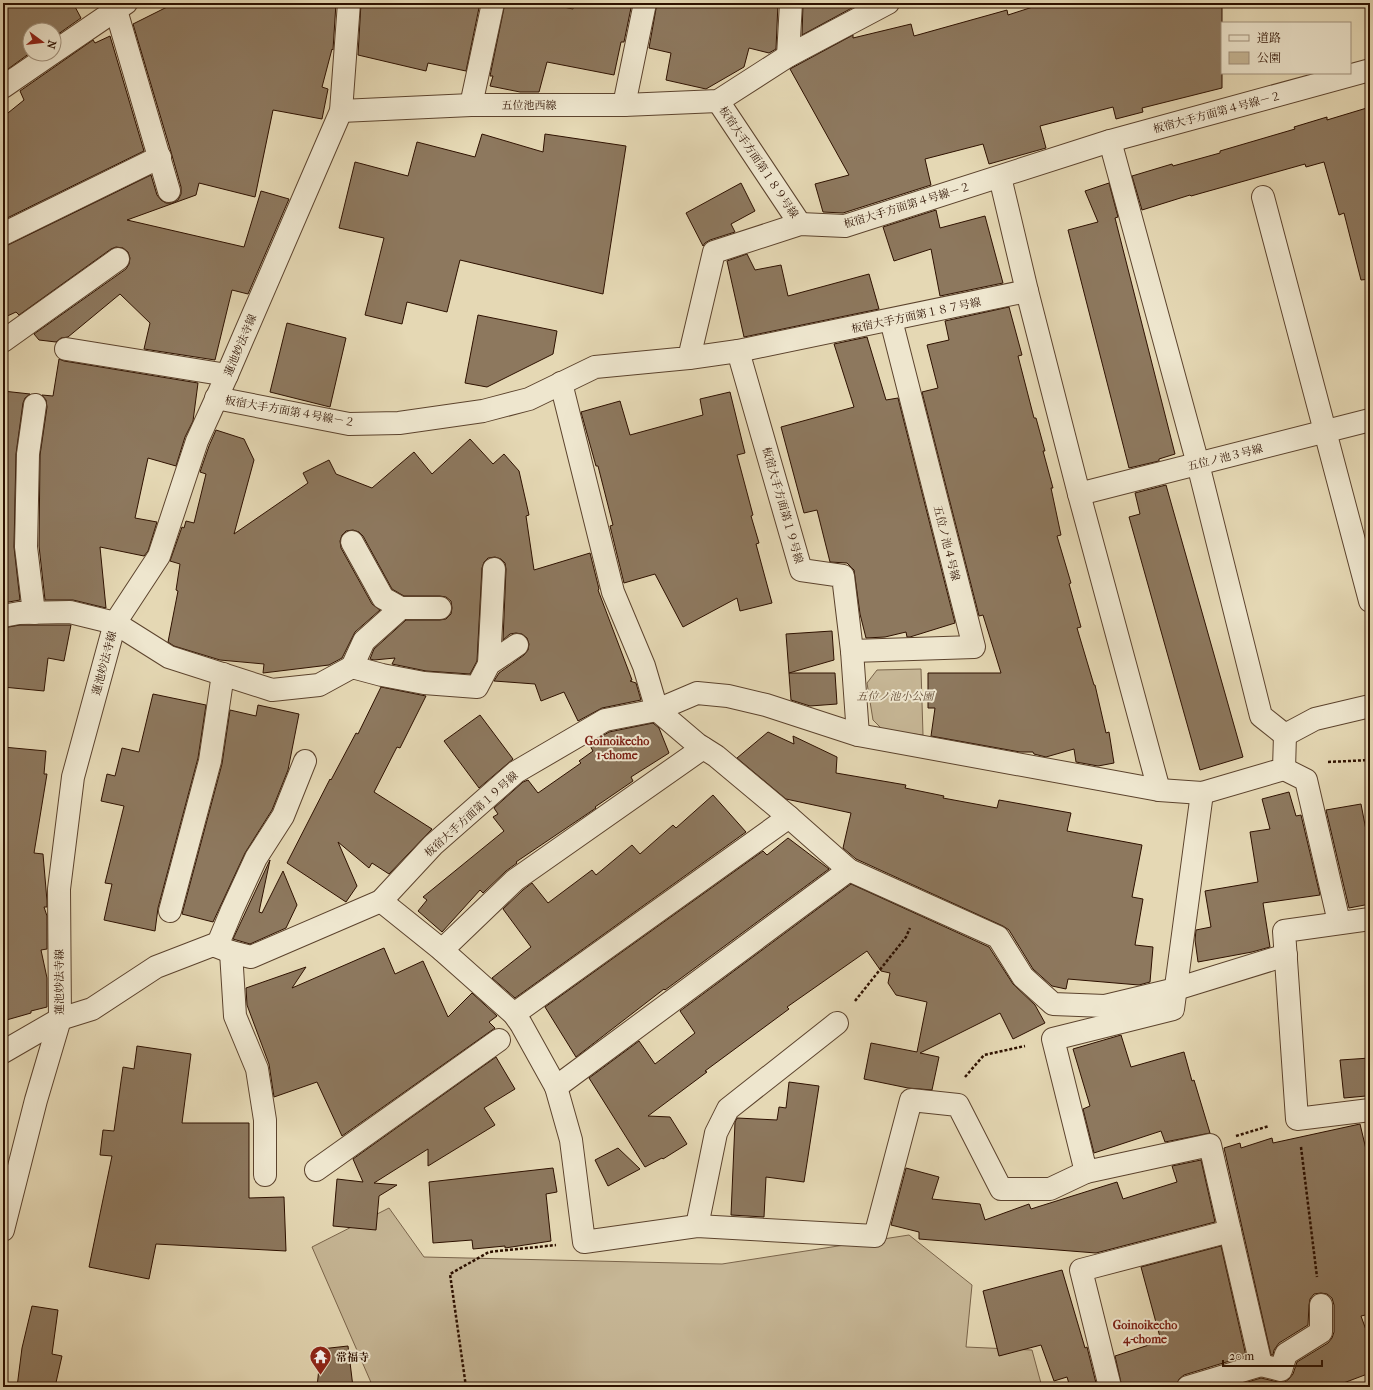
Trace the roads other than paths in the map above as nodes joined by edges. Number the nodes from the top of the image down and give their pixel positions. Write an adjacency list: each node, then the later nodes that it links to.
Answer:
1 (348, 3): 15 (street, 蓮池妙法寺線)
2 (493, 3): 13 (street)
3 (645, 3): 14 (street)
4 (792, 3): 8 (street)
5 (888, 3): 8 (street)
6 (121, 7): 7 (street); 17 (street)
7 (62, 47)
8 (788, 56): 12 (street)
9 (39, 62): 11 (street)
10 (1370, 70): 16 (street, 板宿大手方面第４号線－２)
11 (3, 87)
12 (718, 101): 14 (street, 五位池西線); 21 (street, 板宿大手方面第１８９号線)
13 (471, 105): 14 (street, 五位池西線); 15 (street, 五位池西線)
14 (624, 105)
15 (341, 111): 30 (street, 蓮池妙法寺線)
16 (1110, 141): 18 (street, 板宿大手方面第４号線－２); 36 (street)
17 (160, 157): 19 (street); 22 (street)
18 (1000, 177): 21 (street, 板宿大手方面第４号線－２); 24 (street)
19 (169, 191)
20 (1263, 197): 35 (street)
21 (800, 224): 29 (street, 板宿大手方面第４号線－２)
22 (3, 234)
23 (118, 259): 26 (street)
24 (1027, 291): 25 (street, 板宿大手方面第１８７号線); 37 (street)
25 (891, 320): 28 (street, 板宿大手方面第１８７号線); 47 (street, 五位ノ池４号線)
26 (4, 341)
27 (66, 349): 30 (street)
28 (738, 351): 29 (street, 板宿大手方面第１８７号線); 47 (street, 板宿大手方面第１９号線)
29 (689, 358): 31 (street, 板宿大手方面第４号線－２)
30 (227, 376): 32 (street, 蓮池妙法寺線)
31 (561, 383): 32 (street, 板宿大手方面第４号線－２); 52 (street)
32 (216, 398): 45 (street, 蓮池妙法寺線)
33 (36, 405): 43 (street)
34 (1370, 420): 35 (street, 五位ノ池３号線)
35 (1326, 432): 36 (street, 五位ノ池３号線); 40 (street)
36 (1198, 464): 37 (street, 五位ノ池３号線); 54 (street)
37 (1079, 494): 58 (street)
38 (352, 542): 41 (street)
39 (494, 569): 48 (street)
40 (1370, 601)
41 (401, 608): 42 (street); 49 (street)
42 (440, 608)
43 (34, 613): 44 (street); 45 (street)
44 (3, 616)
45 (115, 623): 50 (street); 71 (street, 蓮池妙法寺線)
46 (517, 645): 48 (street)
47 (852, 651): 53 (street, 板宿大手方面第１９号線)
48 (489, 664): 49 (street)
49 (352, 667): 50 (street)
50 (223, 674): 63 (street)
51 (1370, 706): 54 (street)
52 (657, 710): 53 (street, 板宿大手方面第１９号線); 55 (street); 62 (street, 板宿大手方面第１９号線)
53 (858, 734): 58 (street)
54 (1285, 735): 57 (street)
55 (703, 748): 60 (street); 67 (street)
56 (305, 761): 66 (street)
57 (1284, 769): 59 (street); 65 (street)
58 (1159, 790): 59 (street)
59 (1202, 794): 69 (street)
60 (790, 817): 61 (street); 70 (street)
61 (849, 870): 69 (street); 75 (street)
62 (381, 901): 66 (street, 板宿大手方面第１９号線); 67 (street)
63 (170, 911)
64 (1370, 919): 65 (street)
65 (1339, 922): 68 (street)
66 (224, 949): 71 (street, 板宿大手方面第１９号線); 79 (street)
67 (442, 950): 70 (street)
68 (1286, 955): 69 (street); 76 (street)
69 (1176, 989): 78 (street)
70 (514, 1014): 75 (street)
71 (60, 1019): 74 (street, 板宿大手方面第１９号線); 81 (street, 蓮池妙法寺線)
72 (838, 1023): 80 (street)
73 (499, 1040): 77 (street)
74 (3, 1052)
75 (556, 1087): 80 (street)
76 (1370, 1110)
77 (316, 1170)
78 (1086, 1172): 80 (street); 82 (street)
79 (265, 1175)
80 (698, 1226)
81 (3, 1230)
82 (1230, 1231): 84 (street); 85 (street)
83 (1320, 1305): 84 (street)
84 (1261, 1365): 86 (street)
85 (1110, 1387)
86 (1188, 1387)

